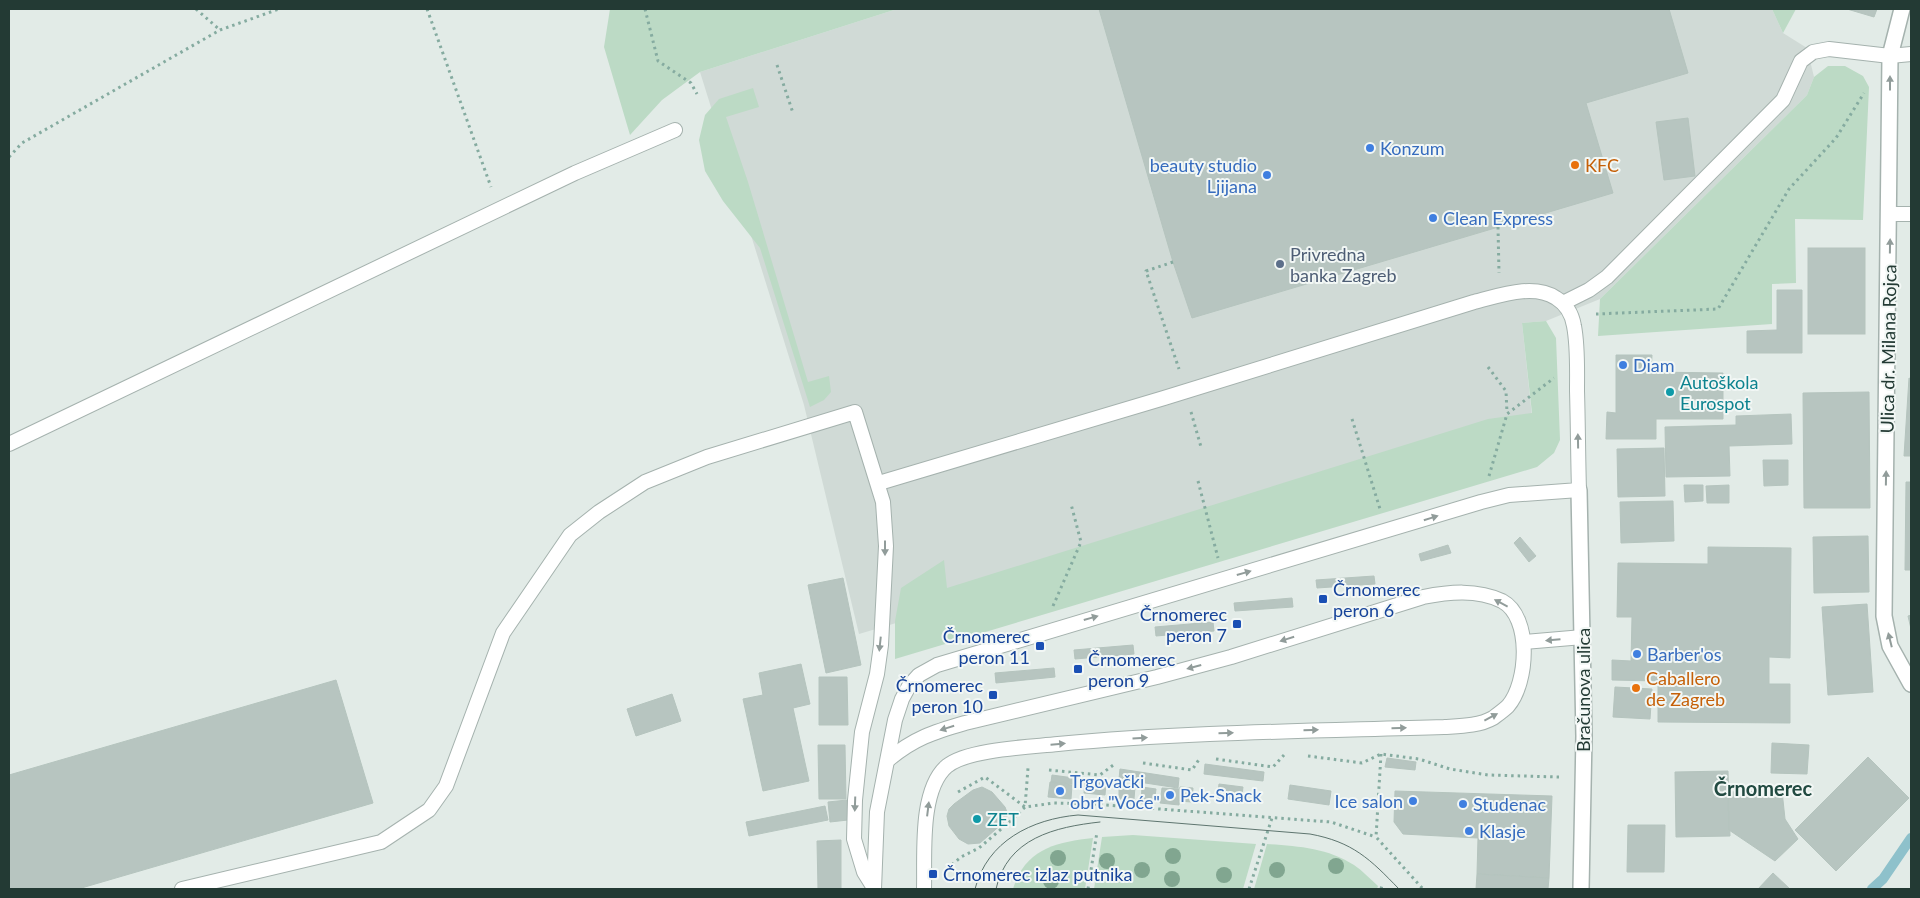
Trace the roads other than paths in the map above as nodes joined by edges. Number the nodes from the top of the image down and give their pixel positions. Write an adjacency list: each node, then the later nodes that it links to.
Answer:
1 (1902, 9): 3 (street, Ulica dr. Milana Rojca)
2 (1911, 54): 3 (lane)
3 (1890, 56): 5 (street, Ulica dr. Milana Rojca, one-way to 3); 7 (lane)
4 (675, 130): 8 (lane)
5 (1890, 214): 6 (lane); 13 (street, Ulica dr. Milana Rojca, one-way to 5)
6 (1911, 214)
7 (1563, 302): 9 (lane); 10 (lane, one-way to 7)
8 (9, 444)
9 (879, 483): 15 (lane); 16 (lane, one-way to 16)
10 (1579, 490): 11 (street, Bračunova ulica); 14 (lane, one-way to 10)
11 (1583, 637): 12 (lane, one-way to 12); 18 (street, Bračunova ulica)
12 (1524, 642): 14 (lane, one-way to 14); 17 (lane, one-way to 12)
13 (1911, 684)
14 (888, 760): 16 (lane)
15 (182, 889)
16 (874, 889)
17 (924, 889)
18 (1581, 889)

